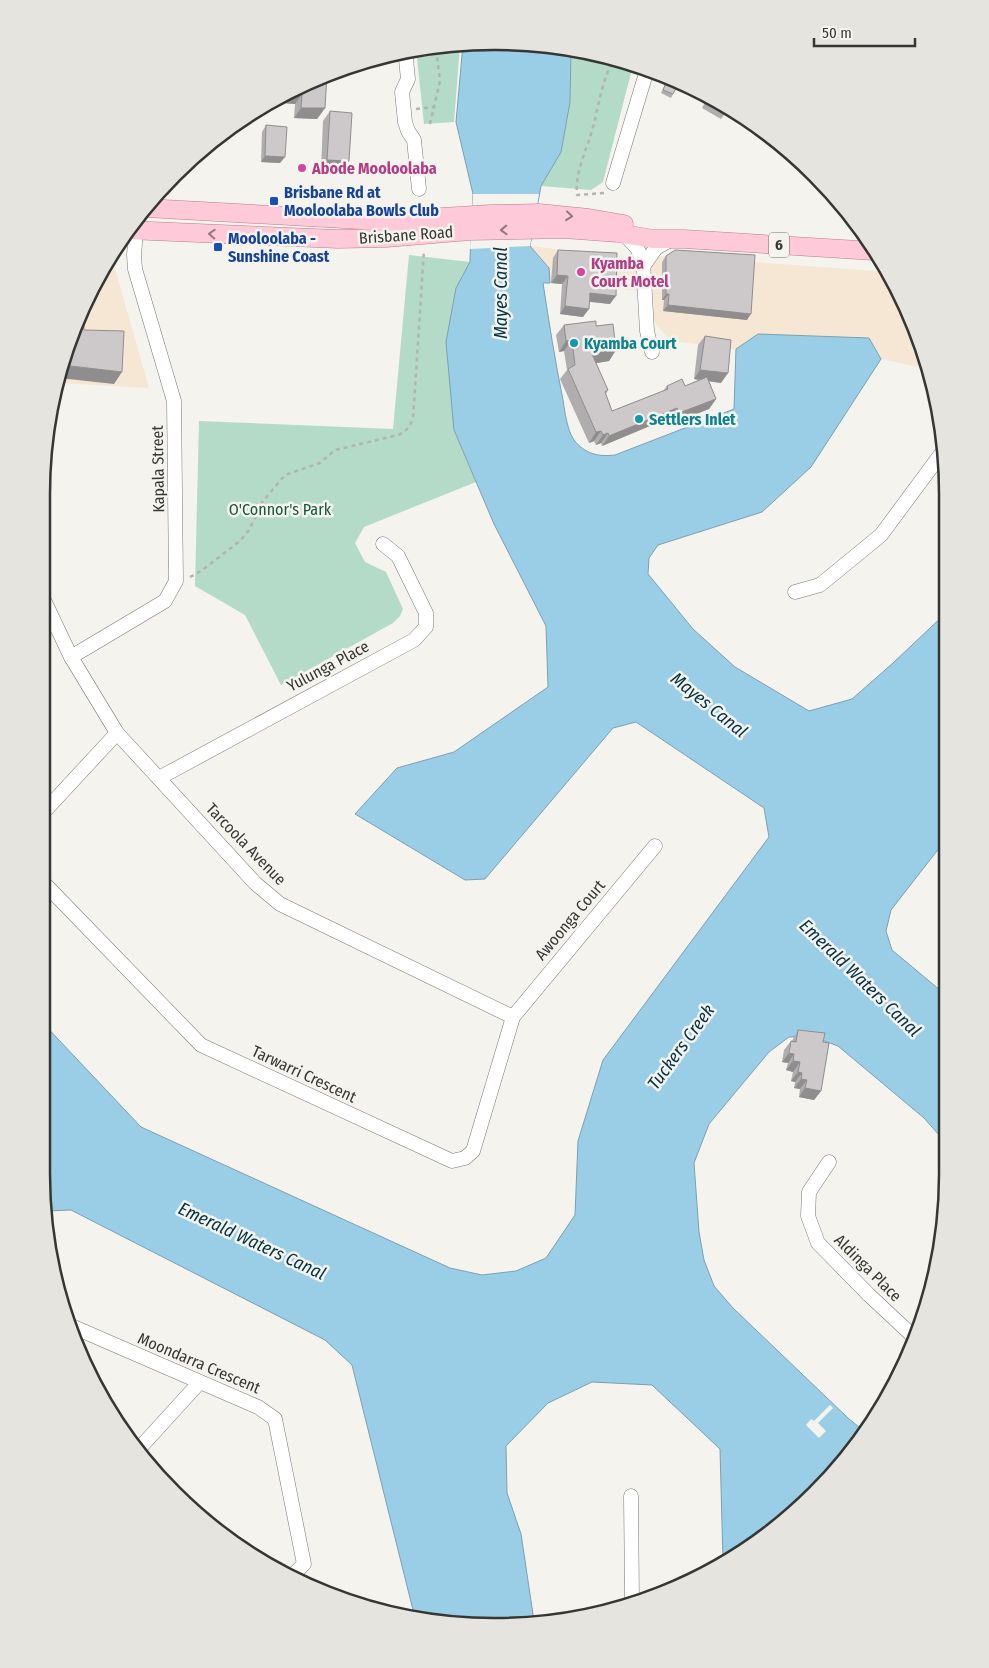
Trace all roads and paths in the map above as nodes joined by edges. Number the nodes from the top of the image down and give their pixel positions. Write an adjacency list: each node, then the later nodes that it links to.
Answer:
1 (437, 54): 5 (path)
2 (406, 59): 9 (street)
3 (611, 65): 8 (path)
4 (645, 77): 8 (street)
5 (434, 107): 6 (path); 7 (path)
6 (412, 109)
7 (430, 124)
8 (612, 188)
9 (419, 189)
10 (154, 208): 12 (main road, Brisbane Road / 6)
11 (539, 221): 12 (main road, Brisbane Road / 6); 14 (main road, Brisbane Road); 16 (main road, Brisbane Road / 6, one-way to 16)
12 (471, 223): 13 (main road, Brisbane Road / 6, one-way to 13)
13 (137, 231)
14 (624, 234): 16 (main road, Brisbane Road); 19 (street)
15 (133, 237): 23 (street, Kapala Street)
16 (678, 239): 18 (main road, Brisbane Road / 6); 19 (street)
17 (424, 250): 23 (path)
18 (866, 250)
19 (644, 265): 20 (street)
20 (652, 352)
21 (937, 459): 24 (street)
22 (383, 544): 28 (street, Yulunga Place)
23 (176, 581): 26 (street)
24 (795, 592)
25 (50, 613): 26 (street, Tarcoola Avenue)
26 (71, 656): 27 (street, Tarcoola Avenue)
27 (117, 733): 28 (street, Tarcoola Avenue); 29 (street)
28 (159, 778): 32 (street, Tarcoola Avenue)
29 (50, 805)
30 (655, 846): 32 (street, Awoonga Court)
31 (50, 889): 32 (street, Tarwarri Crescent)
32 (513, 1017)
33 (829, 1162): 35 (street, Aldinga Place)
34 (79, 1329): 36 (street, Moondarra Crescent)
35 (909, 1332)
36 (199, 1382): 37 (street); 39 (street, Moondarra Crescent)
37 (143, 1445)
38 (631, 1496): 40 (street)
39 (297, 1571)
40 (632, 1596)

